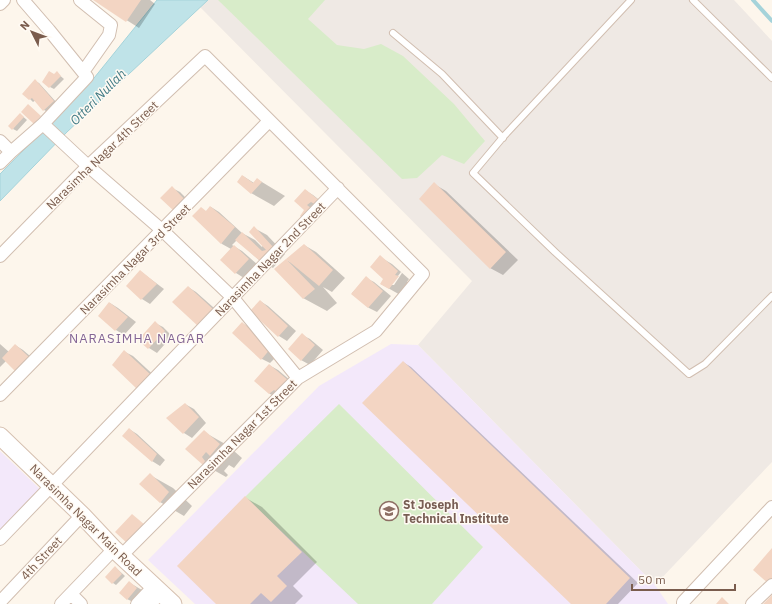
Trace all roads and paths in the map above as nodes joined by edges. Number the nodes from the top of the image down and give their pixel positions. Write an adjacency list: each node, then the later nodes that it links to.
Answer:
1 (4, 0): 6 (street)
2 (23, 0): 8 (street)
3 (80, 0): 8 (street)
4 (631, 0): 12 (lane)
5 (693, 0): 9 (lane)
6 (0, 4)
7 (393, 33): 12 (lane)
8 (83, 72): 11 (street)
9 (772, 78)
10 (269, 121): 16 (street, Narasimha Nagar 4th Street); 17 (street); 18 (street, Narasimha Nagar 3rd Street)
11 (44, 124): 14 (street); 16 (street)
12 (503, 138): 20 (lane)
13 (0, 141): 14 (street)
14 (11, 152): 15 (street)
15 (0, 163)
16 (88, 166): 18 (street); 19 (street, Narasimha Nagar 4th Street)
17 (338, 188): 21 (street, Narasimha Nagar 2nd Street); 22 (street, Narasimha Nagar 1st Street)
18 (163, 231): 21 (street); 23 (street, Narasimha Nagar 3rd Street)
19 (0, 256)
20 (772, 296)
21 (233, 298): 22 (street); 25 (street, Narasimha Nagar 2nd Street)
22 (298, 378): 29 (street, Narasimha Nagar 1st Street)
23 (0, 395)
24 (0, 436): 25 (street, Narasimha Nagar Main Road)
25 (51, 486): 27 (street, Narasimha Nagar Main Road); 28 (street, Narasimha Nagar 2nd Street)
26 (772, 507): 37 (street)
27 (82, 515): 29 (street, Narasimha Nagar Main Road); 33 (street, 4th Street)
28 (0, 539)
29 (118, 553): 31 (street, Narasimha Nagar 1st Street); 32 (street, Narasimha Nagar Main Road)
30 (772, 585): 38 (street)
31 (71, 594): 34 (street, Narasimha Nagar 1st Street); 35 (street)
32 (159, 597): 36 (street)
33 (0, 602)
34 (61, 604)
35 (81, 604)
36 (137, 604)
37 (683, 604)
38 (752, 604)

